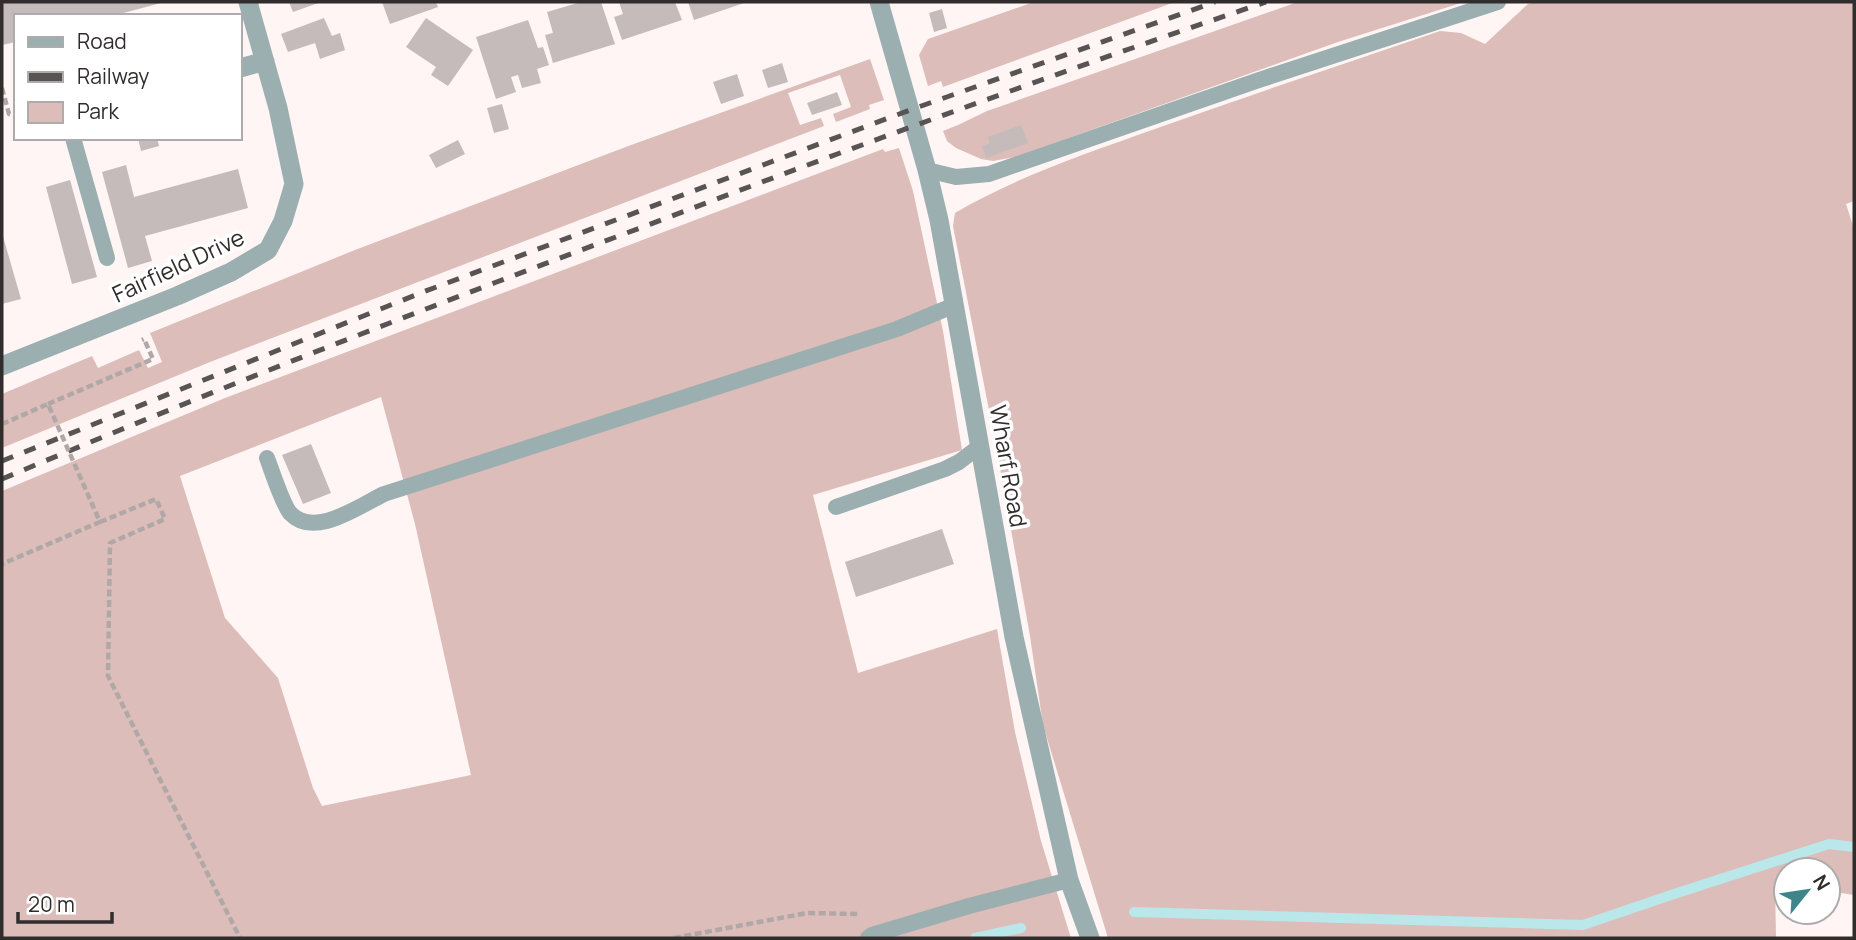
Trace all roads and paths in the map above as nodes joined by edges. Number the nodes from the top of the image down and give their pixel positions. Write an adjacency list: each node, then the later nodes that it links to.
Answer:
1 (248, 2): 4 (street, Fairfield Drive)
2 (878, 2): 9 (street, Wharf Road)
3 (1498, 2): 9 (lane)
4 (265, 61): 5 (street); 13 (street, Fairfield Drive)
5 (242, 67)
6 (2, 88): 7 (path)
7 (14, 115)
8 (74, 140): 10 (lane)
9 (927, 170): 11 (street, Wharf Road)
10 (107, 258)
11 (956, 305): 16 (street, Wharf Road); 17 (lane)
12 (145, 363): 14 (path)
13 (2, 366)
14 (48, 404): 15 (path, bridge); 19 (path, bridge)
15 (2, 424)
16 (980, 446): 18 (lane); 21 (street, Wharf Road)
17 (267, 458)
18 (836, 507)
19 (100, 523): 20 (path, bridge); 23 (path)
20 (2, 564)
21 (1069, 880): 25 (lane); 26 (street, Wharf Road)
22 (863, 914): 24 (path)
23 (240, 938)
24 (674, 938)
25 (868, 938)
26 (1090, 938)

